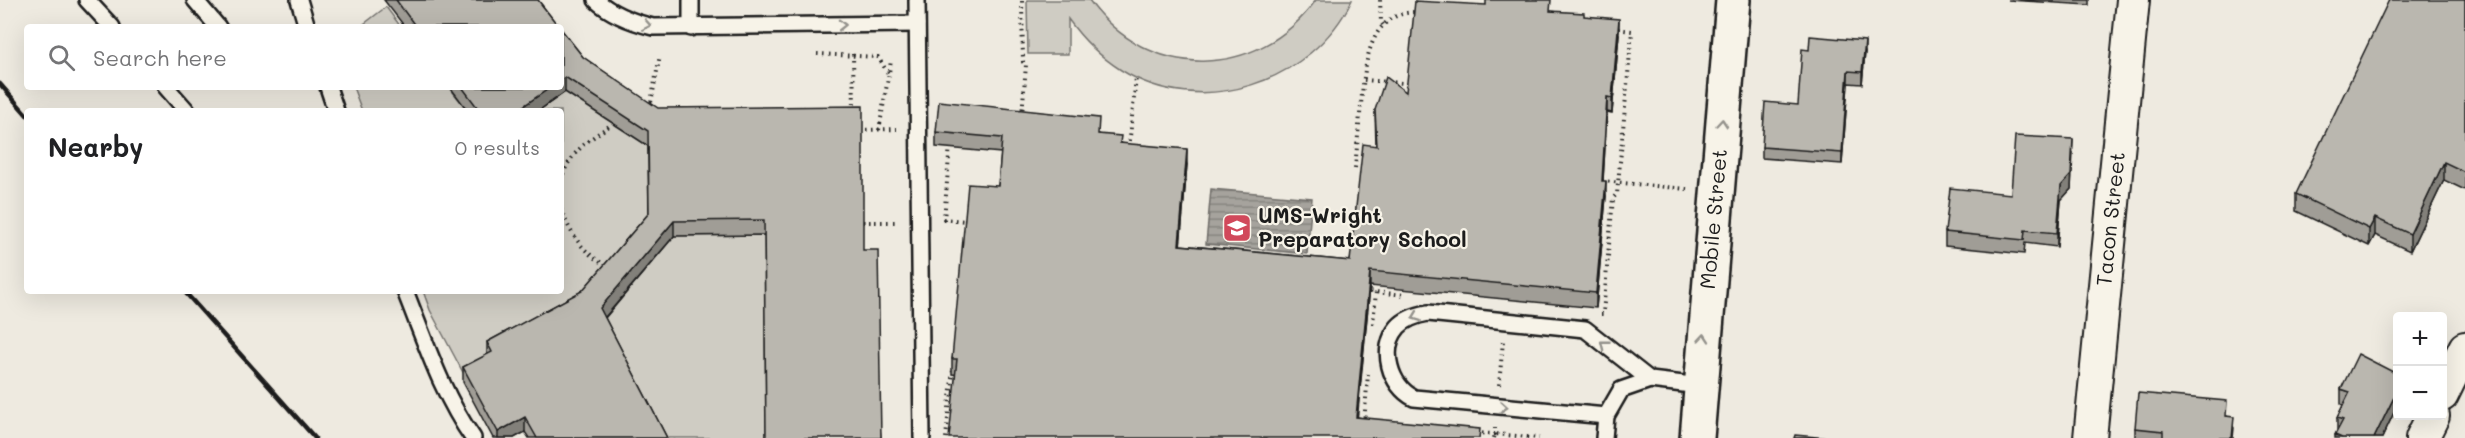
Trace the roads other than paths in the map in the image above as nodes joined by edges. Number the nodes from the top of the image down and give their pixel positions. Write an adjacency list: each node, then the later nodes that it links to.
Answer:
1 (87, 0): 9 (lane)
2 (195, 0): 10 (lane)
3 (299, 0): 11 (lane)
4 (596, 0): 13 (lane, one-way to 13)
5 (691, 0): 13 (lane)
6 (917, 0): 12 (lane)
7 (1733, 0): 21 (street, Mobile Street, one-way to 7)
8 (2133, 0): 29 (street, Tacon Street)
9 (109, 24)
10 (215, 24)
11 (306, 24)
12 (917, 24): 13 (lane, one-way to 12); 26 (lane)
13 (691, 28)
14 (169, 90): 16 (lane)
15 (329, 90): 17 (lane)
16 (184, 108)
17 (335, 108)
18 (406, 294): 25 (lane)
19 (2465, 348): 22 (street)
20 (1650, 380): 21 (lane); 23 (lane); 23 (lane, one-way to 23)
21 (1700, 386): 28 (street, Mobile Street)
22 (2447, 386)
23 (1606, 416): 27 (lane)
24 (2431, 420): 30 (street)
25 (473, 438)
26 (922, 438)
27 (1604, 438)
28 (1697, 438)
29 (2090, 438)
30 (2422, 438)

